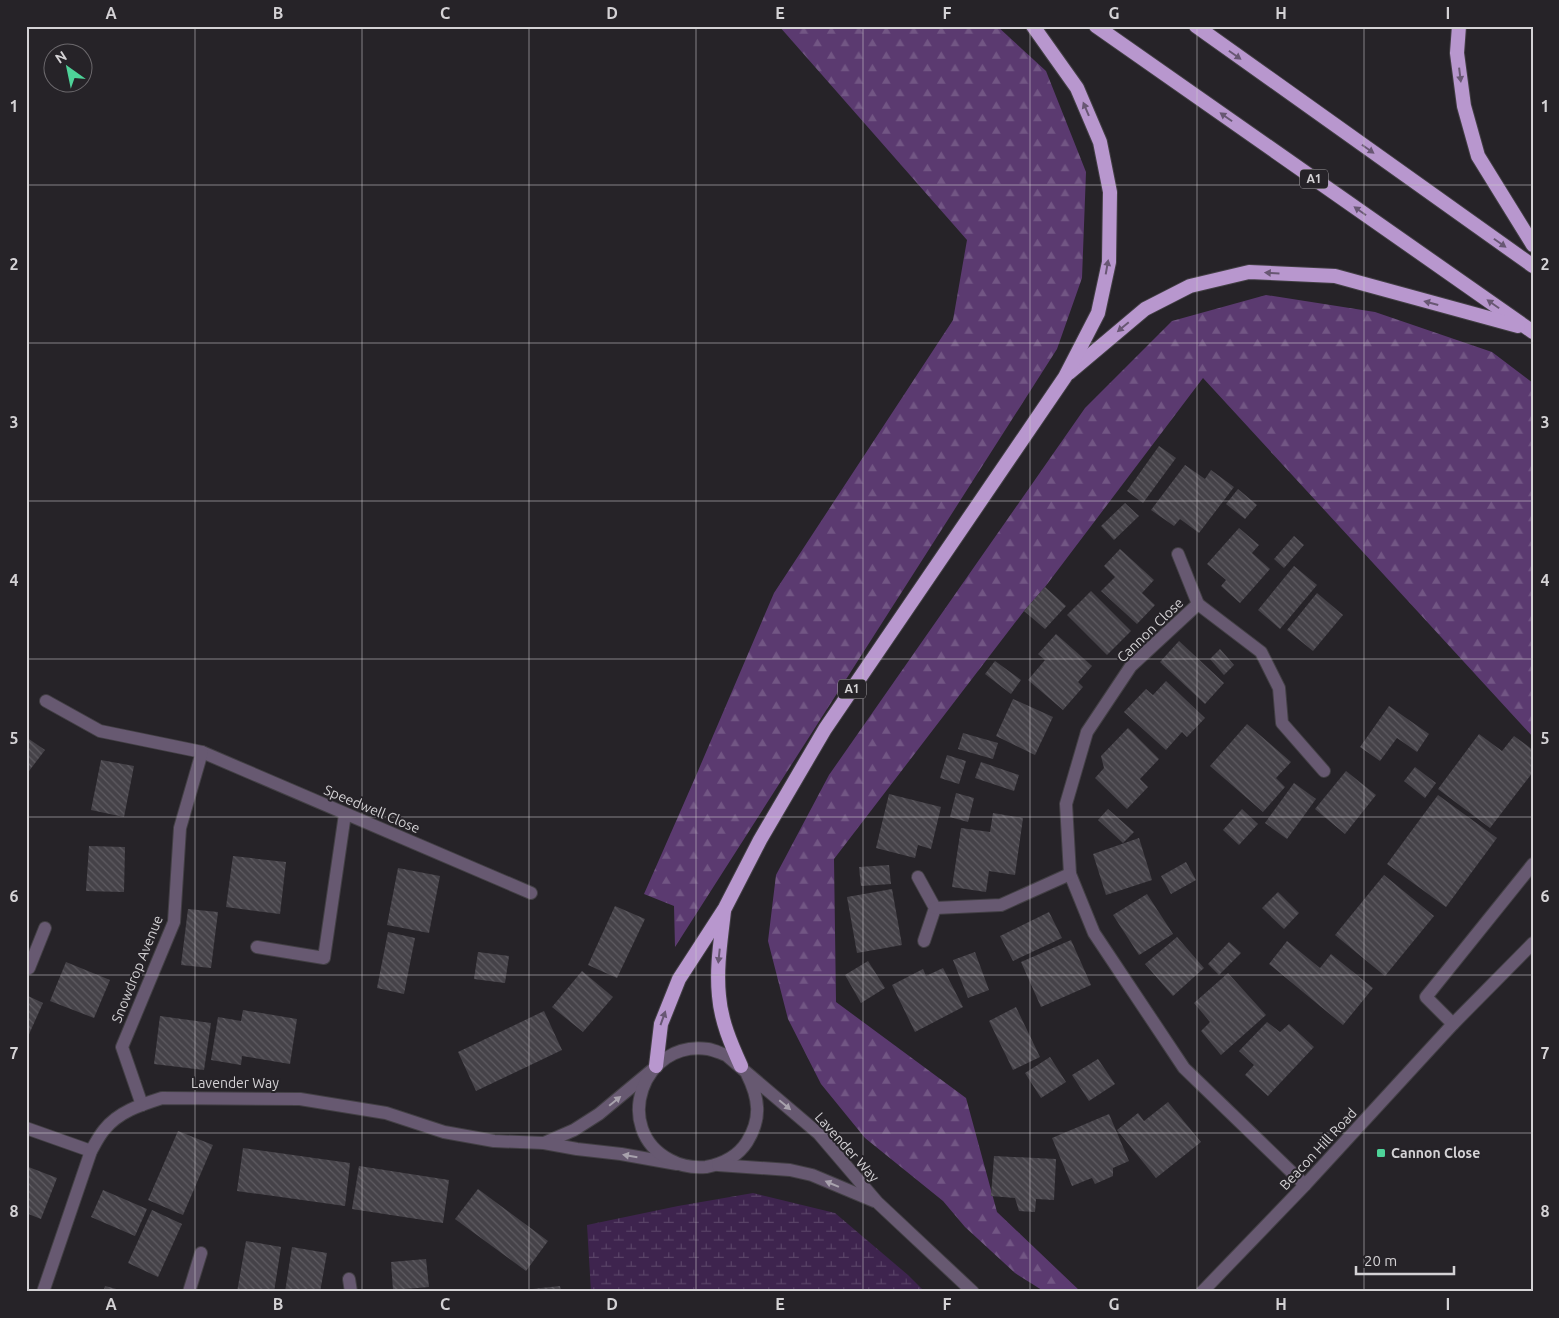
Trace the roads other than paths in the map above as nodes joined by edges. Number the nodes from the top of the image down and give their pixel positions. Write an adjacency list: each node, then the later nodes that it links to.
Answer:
1 (1033, 26): 8 (highway, A1, one-way to 1)
2 (1096, 26): 7 (highway, A1, one-way to 2)
3 (1196, 26): 6 (highway, one-way to 6)
4 (1459, 26): 5 (highway, one-way to 5)
5 (1533, 245)
6 (1533, 266)
7 (1531, 330): 8 (highway, A1, one-way to 8)
8 (1064, 377): 19 (highway, A1)
9 (1178, 554): 10 (street, Cannon Close)
10 (1198, 604): 13 (street, Cannon Close); 16 (street, Cannon Close)
11 (46, 702): 12 (street, Speedwell Close)
12 (202, 752): 14 (street, Speedwell Close); 29 (street, Snowdrop Avenue)
13 (1324, 770)
14 (345, 814): 18 (street, Speedwell Close); 24 (street)
15 (1533, 864): 26 (street)
16 (1070, 874): 20 (street); 35 (street, Cannon Close)
17 (918, 877): 20 (street)
18 (531, 893)
19 (725, 908): 27 (highway, A1, one-way to 19); 28 (highway, A1, one-way to 28)
20 (935, 908): 22 (street)
21 (45, 928): 25 (street)
22 (924, 942)
23 (1533, 943): 26 (street, Beacon Hill Road)
24 (257, 947)
25 (26, 967)
26 (1454, 1024): 35 (street, Beacon Hill Road)
27 (654, 1068): 28 (street); 31 (street, Lavender Way, one-way to 27); 33 (street)
28 (744, 1070): 34 (street); 36 (street, Lavender Way, one-way to 36)
29 (142, 1105): 31 (street, Lavender Way); 32 (street, Lavender Way)
30 (26, 1128): 32 (street)
31 (544, 1143): 33 (street, Lavender Way, one-way to 31)
32 (91, 1151): 38 (street, Lavender Way)
33 (678, 1164): 34 (street)
34 (716, 1165): 36 (street, Lavender Way, one-way to 34)
35 (1305, 1185): 41 (street, Beacon Hill Road)
36 (877, 1202): 40 (street, Lavender Way)
37 (201, 1253): 39 (street)
38 (43, 1292)
39 (189, 1292)
40 (973, 1292)
41 (1202, 1292)

